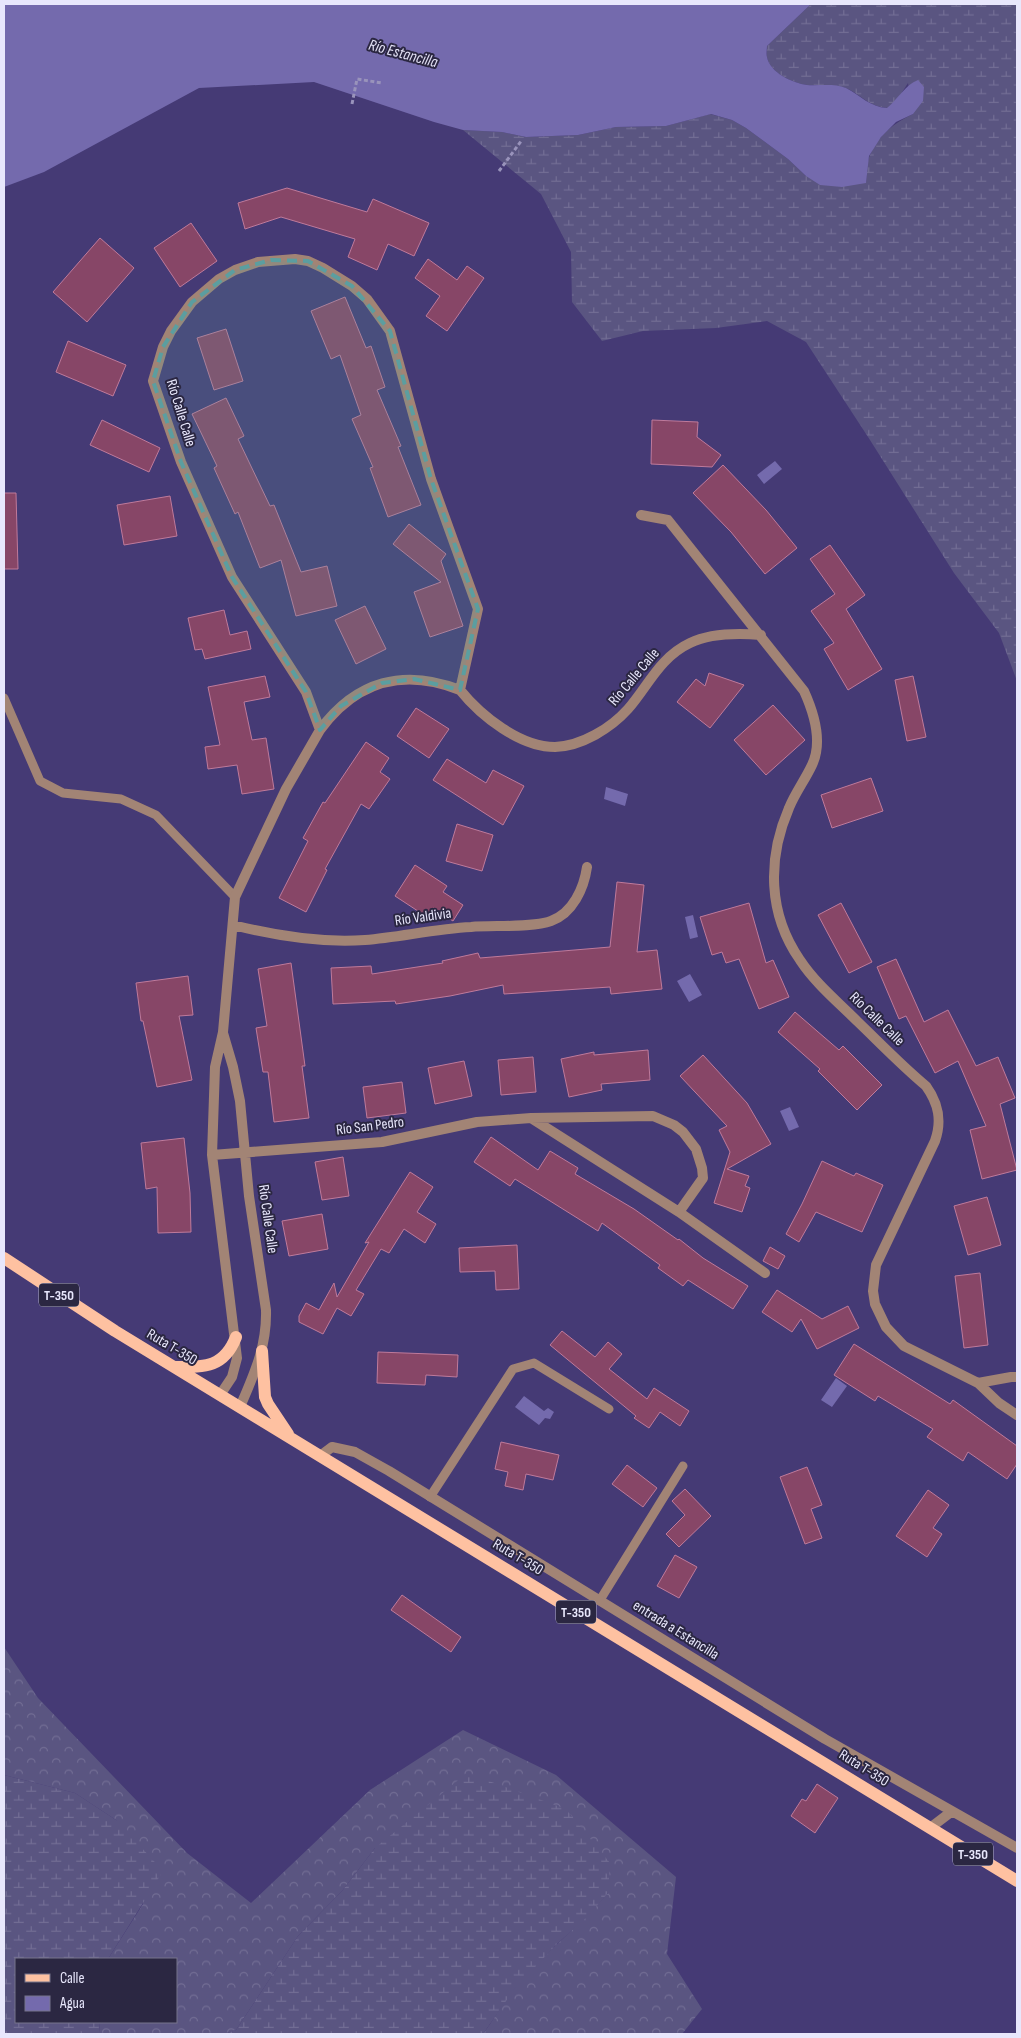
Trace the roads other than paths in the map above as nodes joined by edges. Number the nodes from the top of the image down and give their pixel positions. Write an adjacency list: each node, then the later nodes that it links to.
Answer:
1 (641, 515): 2 (street, Río Calle Calle)
2 (761, 635): 3 (street, Río Calle Calle); 20 (street, Río Calle Calle)
3 (460, 690): 5 (street, Río Calle Calle); 5 (street, Río Calle Calle)
4 (4, 698): 7 (lane)
5 (320, 730): 7 (street, Río Calle Calle)
6 (587, 867): 8 (street, Río Valdivia)
7 (235, 896): 8 (street, Río Calle Calle)
8 (233, 925): 9 (street, Río Calle Calle)
9 (223, 1032): 11 (street, Río Calle Calle); 12 (street, Río Calle Calle)
10 (531, 1118): 11 (street, Río San Pedro); 13 (street); 13 (street, Río San Pedro)
11 (244, 1152): 12 (street, Río San Pedro); 17 (street, Río Calle Calle)
12 (212, 1155): 16 (street, Río Calle Calle)
13 (679, 1212): 15 (street)
14 (4, 1258): 18 (main road, Ruta T-350 / T-350)
15 (765, 1273)
16 (236, 1337): 18 (main road); 21 (street, Río Calle Calle)
17 (262, 1351): 22 (street, Río Calle Calle); 25 (main road)
18 (174, 1367): 21 (main road, Ruta T-350 / T-350)
19 (1017, 1378): 20 (street)
20 (978, 1383): 24 (street, Río Calle Calle)
21 (220, 1396): 22 (main road, Ruta T-350 / T-350)
22 (240, 1408): 25 (main road, Ruta T-350 / T-350)
23 (609, 1409): 28 (lane)
24 (1017, 1415)
25 (293, 1440): 26 (main road, Ruta T-350 / T-350)
26 (320, 1456): 28 (street, entrada a Estancilla); 31 (main road, Ruta T-350 / T-350)
27 (683, 1466): 29 (lane)
28 (430, 1497): 29 (street, entrada a Estancilla)
29 (600, 1600): 30 (street, entrada a Estancilla)
30 (951, 1812): 31 (street); 32 (street, entrada a Estancilla)
31 (930, 1828): 33 (main road, Ruta T-350 / T-350)
32 (1017, 1848)
33 (1017, 1881)

